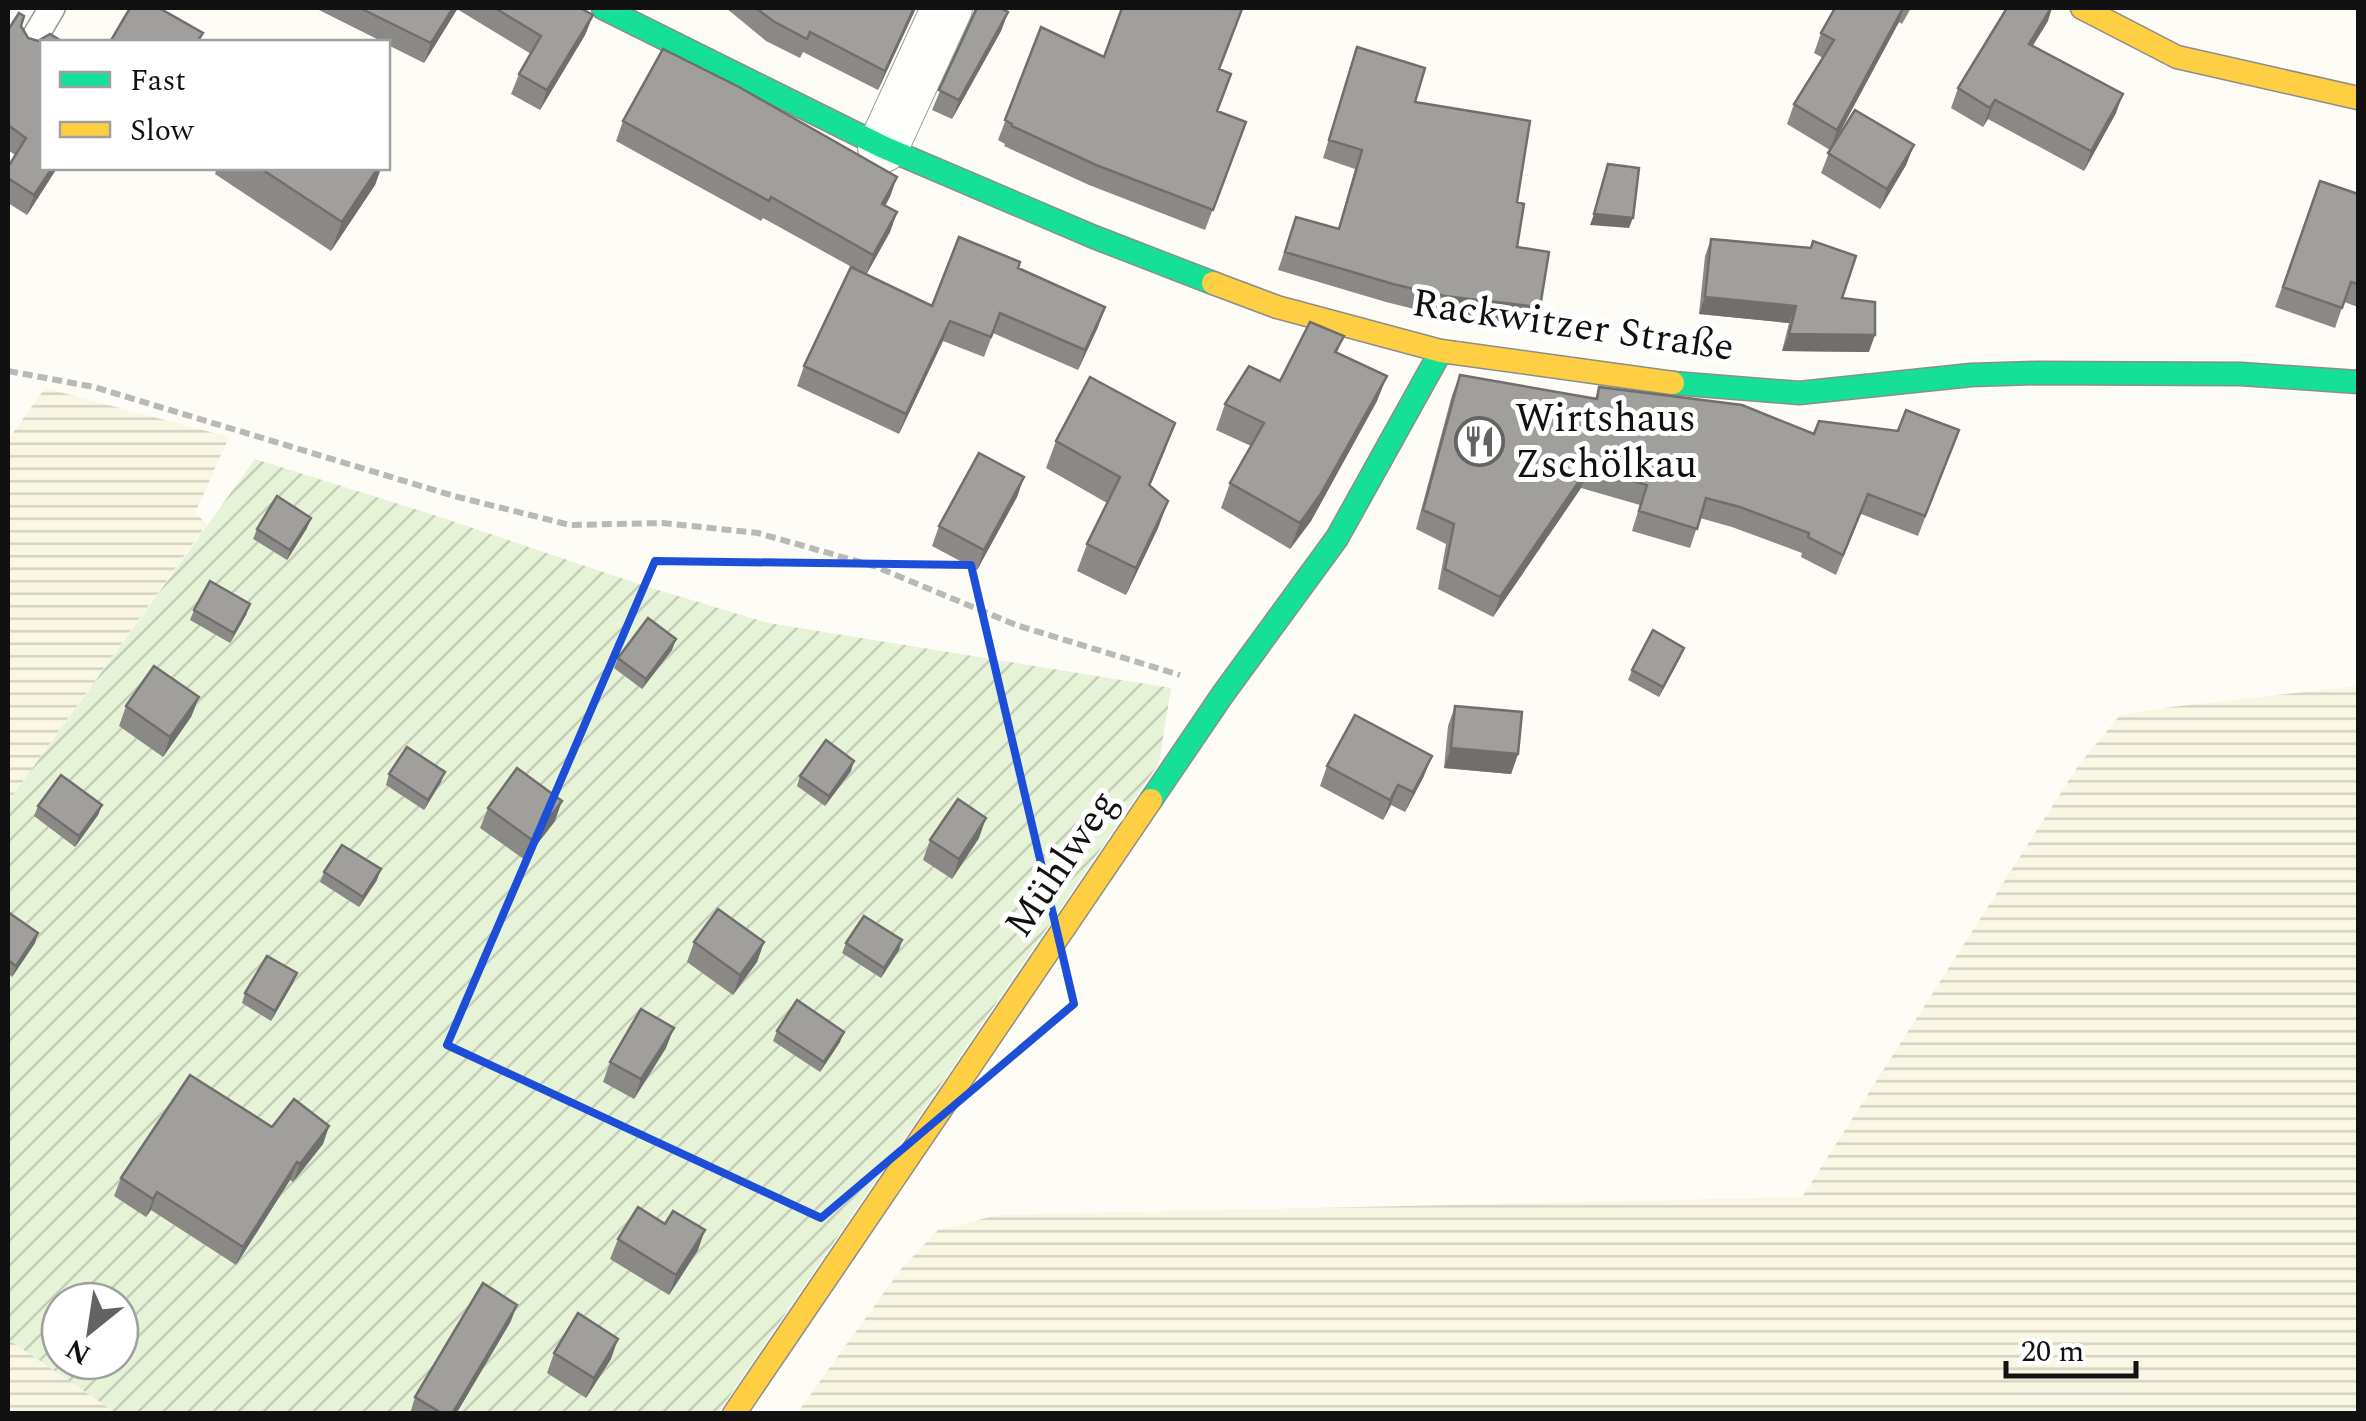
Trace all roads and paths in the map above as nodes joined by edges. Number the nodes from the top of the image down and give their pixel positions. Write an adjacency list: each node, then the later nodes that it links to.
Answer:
1 (52, 8): 5 (lane)
2 (603, 8): 7 (street, Rackwitzer Straße)
3 (947, 8): 7 (street)
4 (2082, 8): 6 (street)
5 (30, 45)
6 (2358, 98)
7 (883, 147): 8 (street, Rackwitzer Straße)
8 (1441, 351): 10 (street, Rackwitzer Straße); 11 (street, Mühlweg)
9 (8, 372): 11 (path)
10 (2358, 382)
11 (1223, 694): 12 (street, Mühlweg)
12 (734, 1414)

